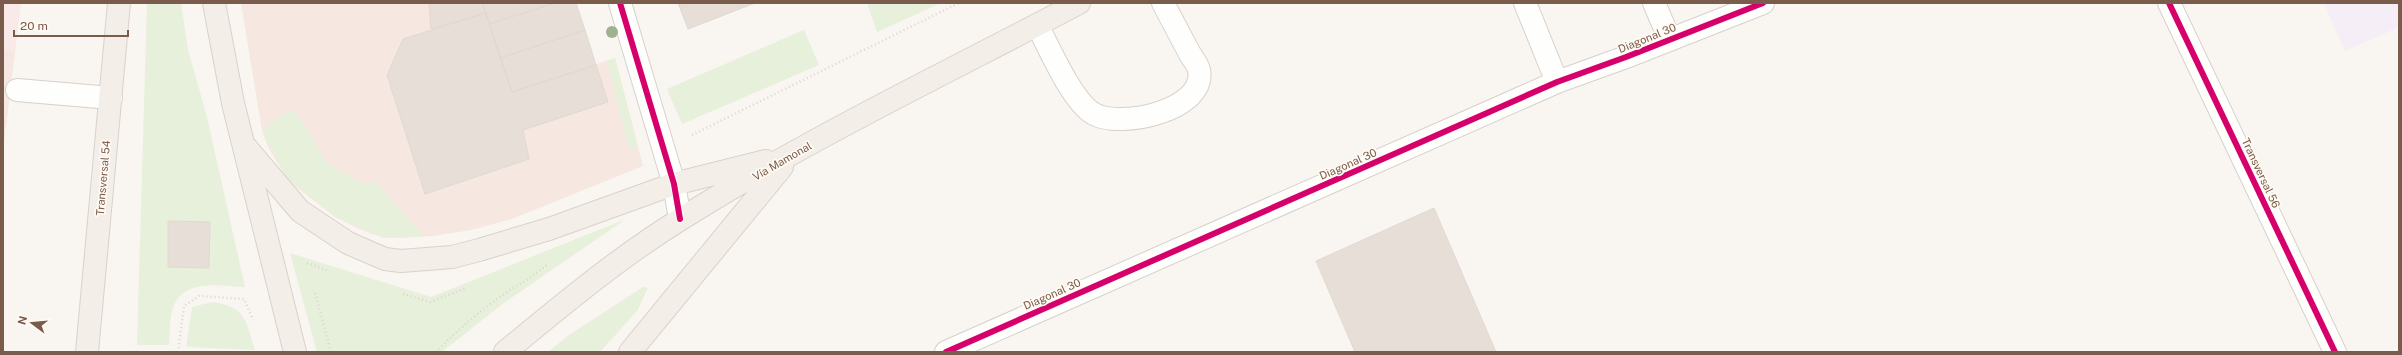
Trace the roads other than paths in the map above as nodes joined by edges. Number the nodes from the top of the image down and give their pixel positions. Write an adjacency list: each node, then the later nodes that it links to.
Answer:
1 (118, 3): 14 (main road, Transversal 54)
2 (214, 3): 15 (main road)
3 (620, 3): 17 (street)
4 (1079, 3): 10 (main road, Vía Mamonal)
5 (1163, 3): 10 (street)
6 (1525, 3): 12 (street)
7 (1654, 3): 11 (street)
8 (1763, 3): 11 (street, Diagonal 30)
9 (2169, 3): 24 (street, Transversal 56)
10 (1037, 25): 16 (main road, Vía Mamonal)
11 (1670, 40): 12 (street, Diagonal 30)
12 (1557, 82): 23 (street, Diagonal 30)
13 (17, 90): 14 (street)
14 (110, 98): 19 (main road, Transversal 54)
15 (244, 146): 17 (main road); 20 (main road)
16 (792, 155): 17 (main road); 18 (main road, Vía Mamonal); 22 (main road)
17 (674, 184): 18 (street)
18 (680, 219): 21 (main road, Vía Mamonal)
19 (87, 352)
20 (295, 352)
21 (506, 352)
22 (630, 352)
23 (946, 352)
24 (2335, 352)

